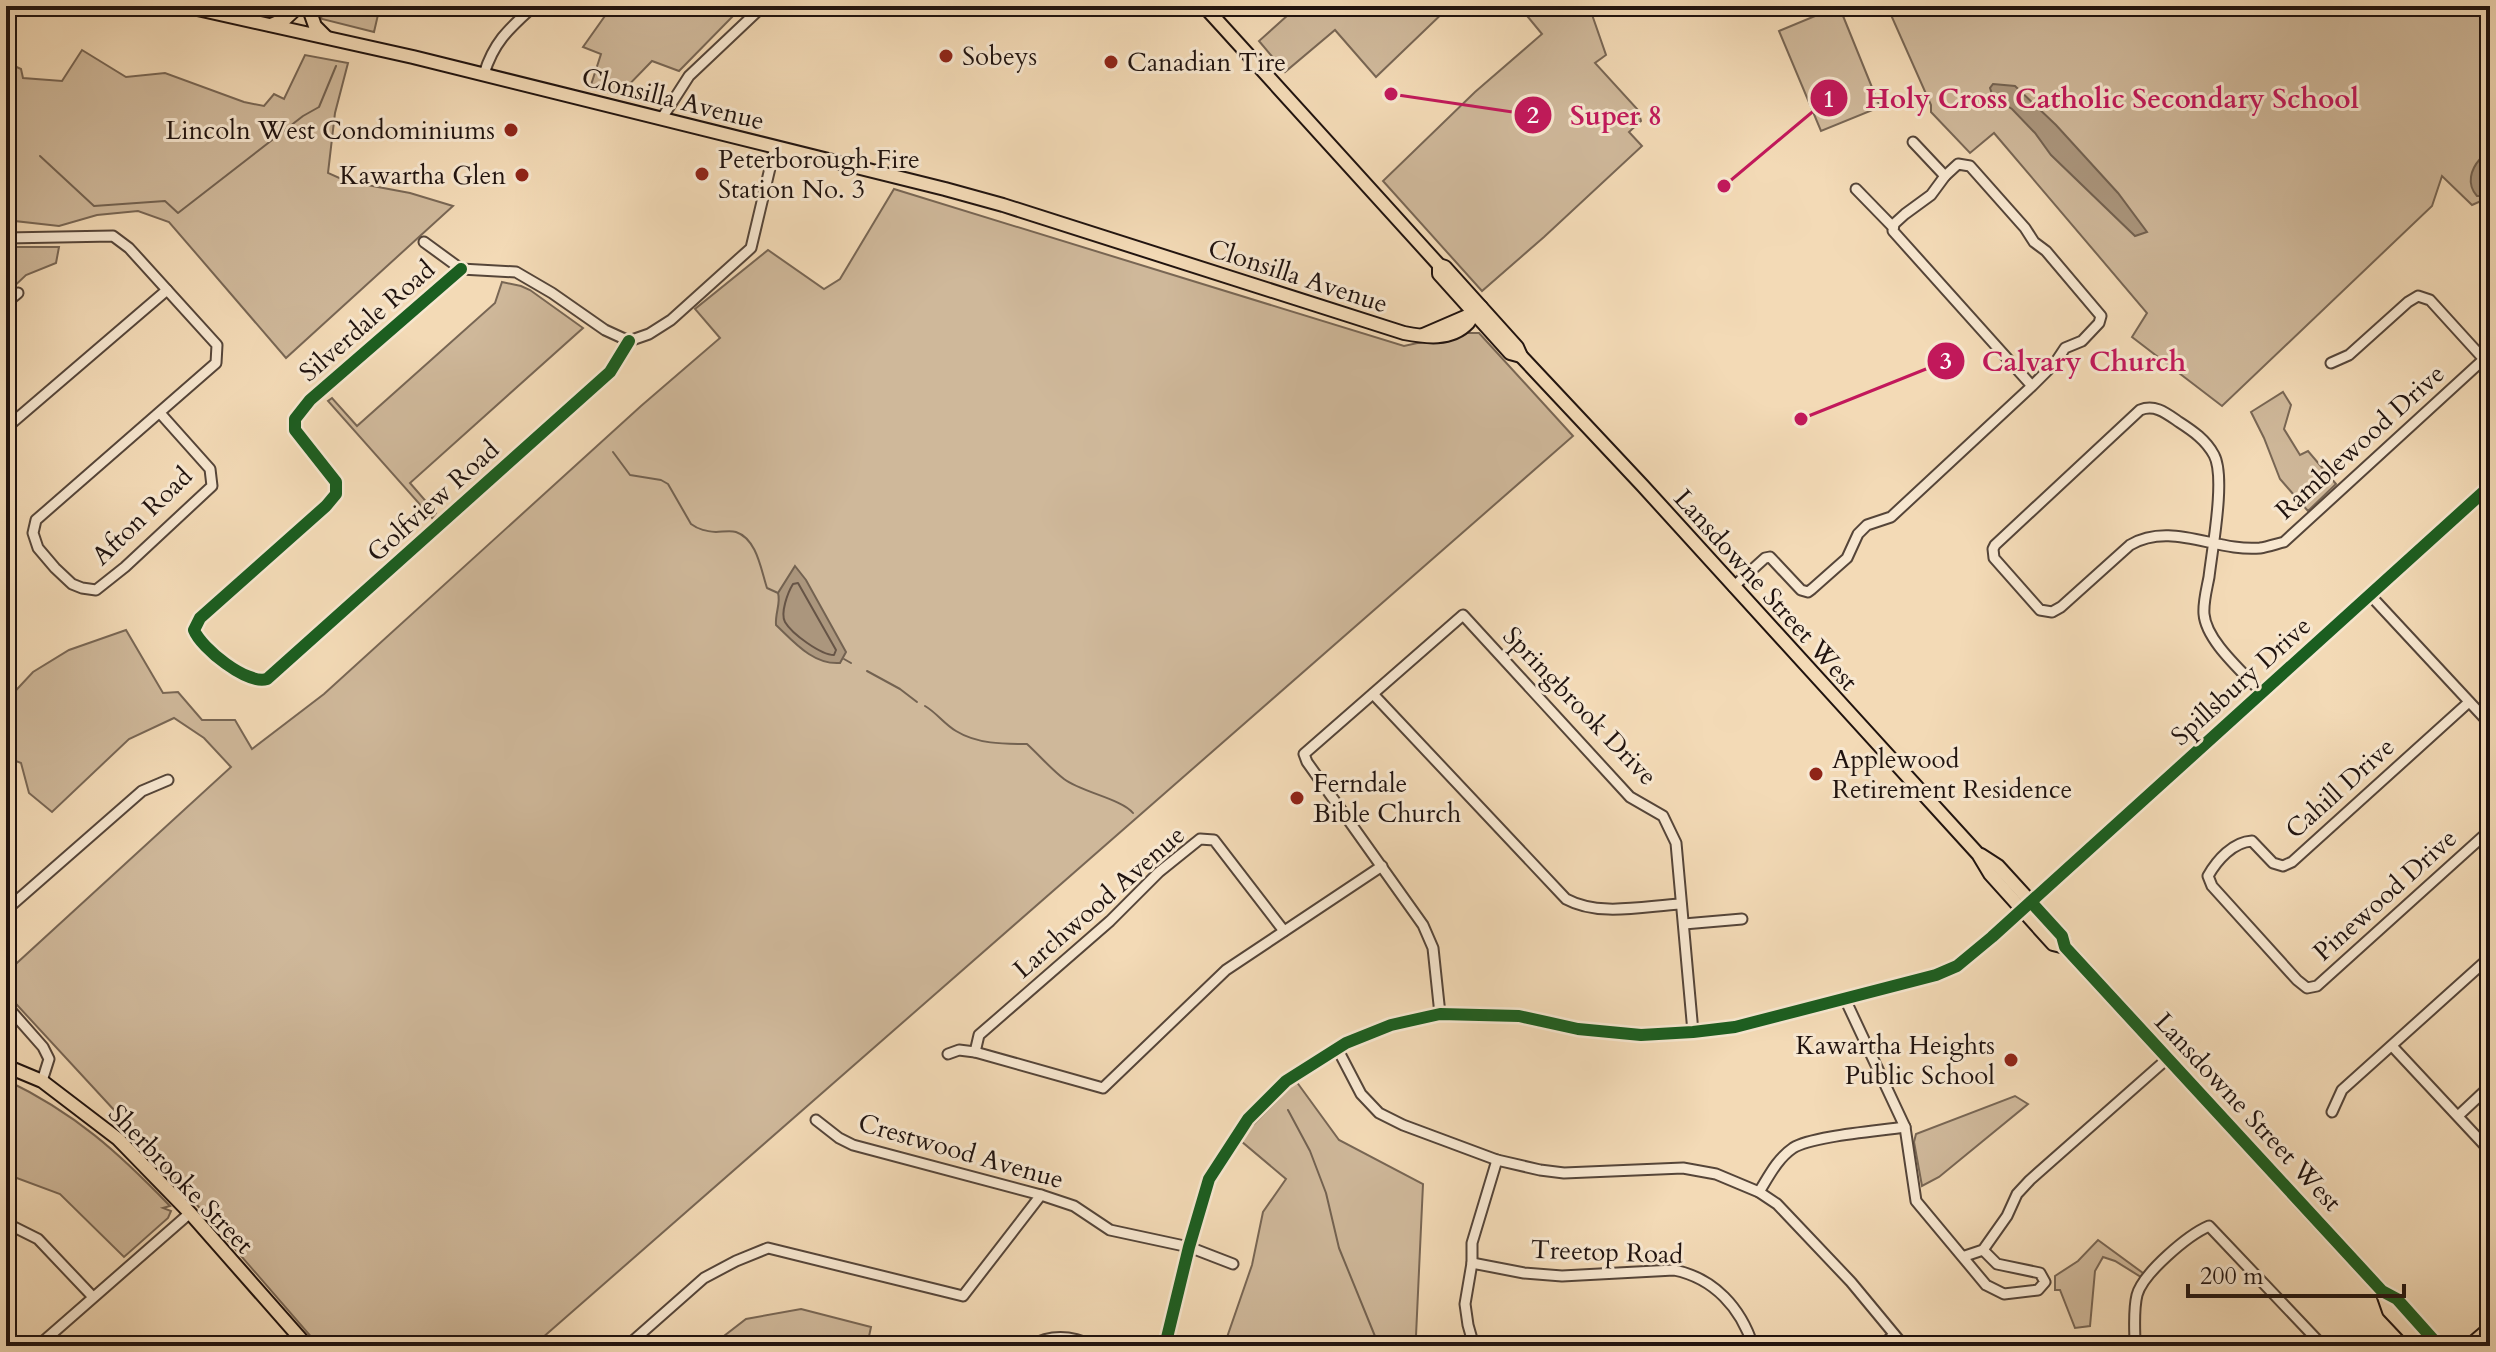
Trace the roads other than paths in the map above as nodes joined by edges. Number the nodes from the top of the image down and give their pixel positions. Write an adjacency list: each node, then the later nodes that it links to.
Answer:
1 (184, 6): 6 (main road, Clonsilla Avenue)
2 (304, 6): 6 (main road); 7 (main road); 8 (main road)
3 (534, 6): 9 (street)
4 (763, 6): 10 (street)
5 (1204, 6): 22 (main road, Lansdowne Street West)
6 (271, 25): 7 (main road, Clonsilla Avenue)
7 (296, 31): 8 (main road, Clonsilla Avenue)
8 (328, 39): 9 (main road, Clonsilla Avenue)
9 (484, 74): 10 (main road, Clonsilla Avenue)
10 (662, 118): 12 (main road, Clonsilla Avenue)
11 (1913, 142): 13 (street)
12 (775, 147): 22 (main road, Clonsilla Avenue); 23 (street)
13 (1945, 176): 15 (street); 26 (street)
14 (1856, 189): 15 (street)
15 (1893, 227): 26 (street)
16 (6, 238): 19 (street, Afton Road)
17 (424, 242): 18 (street)
18 (461, 269): 23 (street); 33 (street, Silverdale Road)
19 (167, 290): 27 (street, Afton Road); 28 (street)
20 (18, 293): 21 (street)
21 (6, 303)
22 (1477, 310): 31 (main road, Lansdowne Street West)
23 (629, 341): 33 (street, Golfview Road)
24 (2487, 362): 25 (street); 30 (street, Ramblewood Drive)
25 (2331, 363)
26 (2032, 386): 31 (street)
27 (160, 413): 27 (street, Afton Road)
28 (6, 428)
29 (2490, 486): 32 (street, Spillsbury Drive)
30 (2213, 543): 30 (street, Ramblewood Drive); 34 (street)
31 (1733, 587): 42 (main road, Lansdowne Street West)
32 (2370, 595): 34 (street, Spillsbury Drive); 36 (street)
33 (256, 680)
34 (2261, 692): 42 (street, Spillsbury Drive)
35 (1373, 694): 40 (street, Springbrook Drive); 41 (street); 41 (street, Springbrook Drive)
36 (2469, 702): 37 (street); 48 (street, Cahill Drive)
37 (2490, 724)
38 (168, 780): 43 (street)
39 (2490, 830): 48 (street, Pinewood Drive)
40 (1382, 866): 46 (street); 51 (street)
41 (1681, 904): 45 (street, Springbrook Drive)
42 (2026, 906): 49 (street, Spillsbury Drive); 57 (main road, Lansdowne Street West)
43 (6, 910)
44 (1742, 919): 45 (street)
45 (1684, 924): 52 (street, Springbrook Drive)
46 (1284, 931): 55 (street); 55 (street, Larchwood Avenue)
47 (2490, 957): 53 (street)
48 (2307, 988)
49 (1845, 999): 52 (street, Spillsbury Drive); 64 (street)
50 (6, 1005): 59 (street)
51 (1440, 1014): 52 (street, Spillsbury Drive); 54 (street, Spillsbury Drive)
52 (1693, 1032)
53 (2392, 1046): 61 (street); 62 (street)
54 (1337, 1048): 66 (street); 71 (street, Spillsbury Drive)
55 (975, 1052): 56 (street)
56 (948, 1054)
57 (2167, 1059): 72 (street); 76 (main road, Lansdowne Street West)
58 (6, 1066): 59 (main road, Sherbrooke Street)
59 (42, 1081): 69 (main road, Sherbrooke Street)
60 (2490, 1086): 62 (street)
61 (2332, 1112)
62 (2458, 1116): 65 (street)
63 (816, 1120): 68 (street, Crestwood Avenue)
64 (1905, 1127): 67 (street); 73 (street)
65 (2490, 1151)
66 (1497, 1160): 67 (street); 74 (street)
67 (1759, 1192): 79 (street)
68 (1041, 1195): 71 (street, Crestwood Avenue); 83 (street)
69 (190, 1213): 77 (street); 82 (main road, Sherbrooke Street)
70 (6, 1223): 77 (street)
71 (1189, 1247): 75 (street, Crestwood Avenue); 86 (street, Spillsbury Drive)
72 (1983, 1250): 73 (street); 73 (street)
73 (1965, 1256)
74 (1472, 1263): 87 (street); 88 (street, Treetop Road)
75 (1233, 1264)
76 (2382, 1291): 93 (main road, Lansdowne Street West); 94 (main road, Lansdowne Street West)
77 (93, 1297): 81 (street)
78 (2490, 1328): 95 (main road)
79 (1894, 1335): 89 (street); 90 (street)
80 (2490, 1340): 96 (main road)
81 (38, 1346)
82 (307, 1346)
83 (627, 1346)
84 (1030, 1346): 85 (street)
85 (1093, 1346)
86 (1165, 1346)
87 (1474, 1346)
88 (1753, 1346)
89 (1881, 1346)
90 (1904, 1346)
91 (2135, 1346): 92 (street)
92 (2323, 1346)
93 (2422, 1346)
94 (2439, 1346)
95 (2469, 1346)
96 (2484, 1346)

